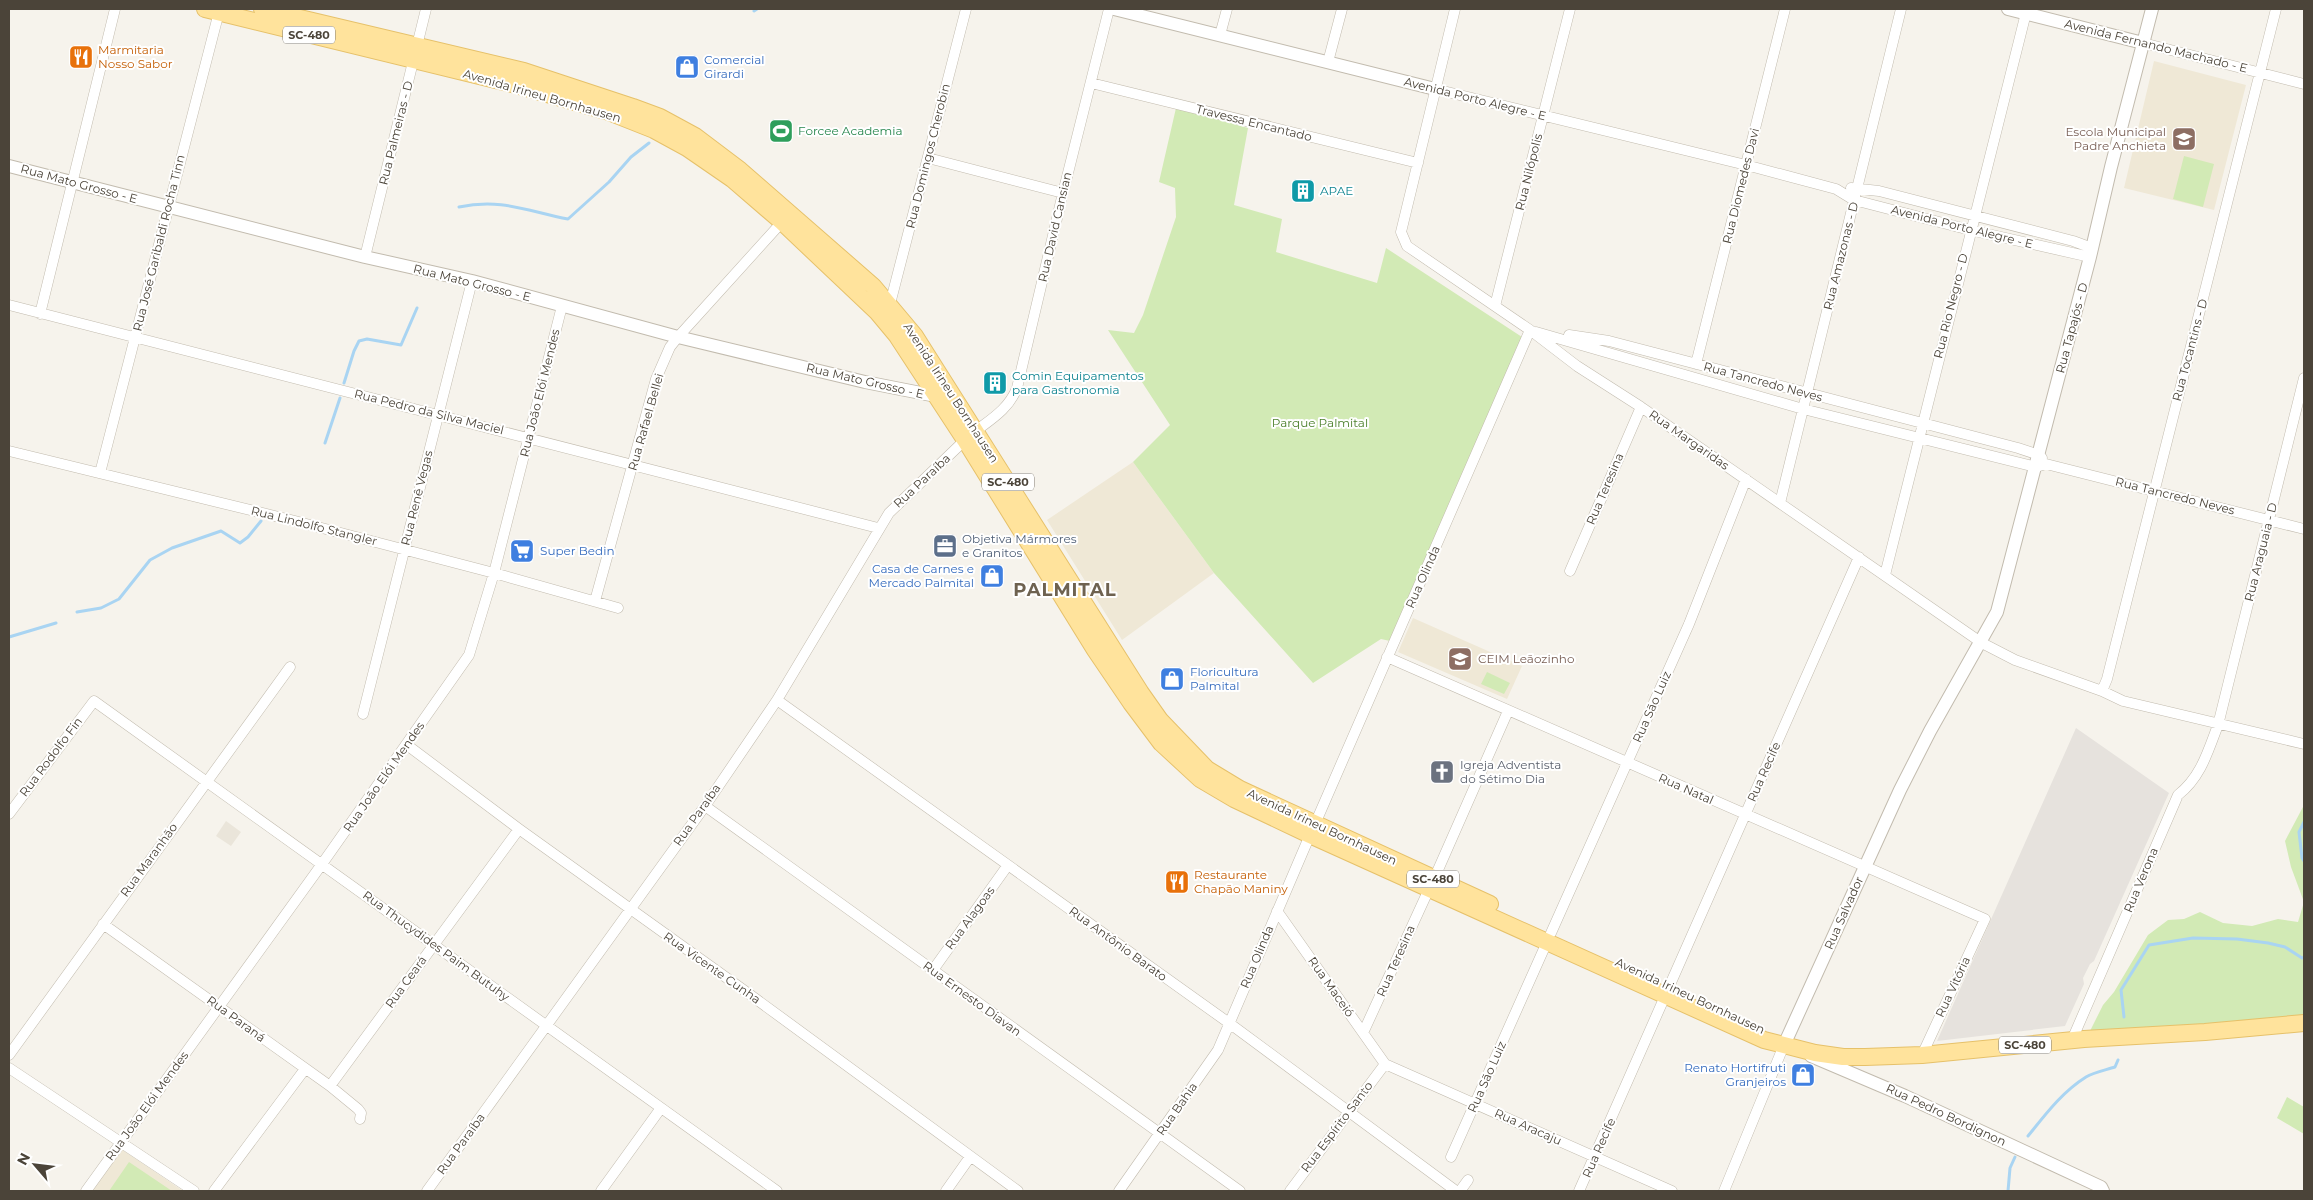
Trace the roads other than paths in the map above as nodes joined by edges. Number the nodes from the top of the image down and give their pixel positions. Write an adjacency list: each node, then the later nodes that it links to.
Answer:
1 (115, 9): 32 (street)
2 (262, 9): 18 (main road, SC-480)
3 (426, 9): 21 (street, Rua Palmeiras - D)
4 (966, 9): 28 (street, Rua Domingos Cherobin)
5 (1109, 9): 24 (street, Rua David Cansian)
6 (1114, 9): 19 (street, Avenida Porto Alegre - E)
7 (1226, 9): 19 (street)
8 (1342, 9): 22 (street)
9 (1454, 9): 26 (street)
10 (1570, 9): 27 (street, Rua Nilópolis)
11 (1785, 9): 30 (street, Rua Diomedes Davi)
12 (1901, 9): 33 (street, Rua Amazonas - D)
13 (2008, 9): 17 (street, Avenida Fernando Machado - E)
14 (2152, 9): 20 (street, Rua Tapajós - D)
15 (2276, 9): 23 (street, Rua Tocantins - D)
16 (214, 10): 18 (main road, SC-480); 37 (street, Rua José Garibaldi Rocha Tinn)
17 (2026, 11): 20 (street, Avenida Fernando Machado - E); 38 (street, Rua Rio Negro - D)
18 (321, 30): 21 (main road, SC-480)
19 (1220, 35): 22 (street, Avenida Porto Alegre - E)
20 (2143, 43): 23 (street, Avenida Fernando Machado - E); 41 (street, Rua Tapajós - D)
21 (416, 54): 39 (main road, Avenida Irineu Bornhausen / SC-480); 42 (street, Rua Palmeiras - D)
22 (1328, 62): 26 (street, Avenida Porto Alegre - E)
23 (2260, 73): 25 (street, Avenida Fernando Machado - E); 70 (street, Rua Tocantins - D)
24 (1091, 82): 29 (street, Travessa Encantado); 35 (street, Rua David Cansian)
25 (2304, 84)
26 (1435, 89): 27 (street, Avenida Porto Alegre - E); 29 (street)
27 (1543, 116): 30 (street, Avenida Porto Alegre - E); 47 (street, Rua Nilópolis)
28 (928, 158): 35 (street); 44 (street, Rua Domingos Cherobin)
29 (1418, 163): 47 (street, Rua Margaridas)
30 (1746, 165): 34 (street, Avenida Porto Alegre - E); 53 (street, Rua Diomedes Davi)
31 (9, 166): 32 (street, Rua Mato Grosso - E)
32 (73, 182): 37 (street, Rua Mato Grosso - E); 48 (street)
33 (1857, 188): 34 (street, Avenida Porto Alegre - E); 36 (street, Rua Amazonas - D); 38 (street, Avenida Porto Alegre - E)
34 (1836, 189): 36 (street, Avenida Porto Alegre - E)
35 (1063, 193): 62 (street, Rua David Cansian)
36 (1854, 200): 40 (street, Avenida Porto Alegre - E); 57 (street, Rua Amazonas - D)
37 (168, 208): 42 (street, Rua Mato Grosso - E); 50 (street, Rua José Garibaldi Rocha Tinn)
38 (1974, 215): 40 (street, Rua Rio Negro - D); 41 (street, Avenida Porto Alegre - E)
39 (786, 217): 44 (main road, Avenida Irineu Bornhausen / SC-480); 51 (street, Rua Rafael Bellei); 56 (main road, Avenida Irineu Bornhausen / SC-480)
40 (1970, 230): 41 (street, Avenida Porto Alegre - E); 61 (street, Rua Rio Negro - D)
41 (2091, 253): 66 (street, Rua Tapajós - D)
42 (364, 257): 43 (street, Rua Mato Grosso - E)
43 (472, 281): 46 (street, Rua Mato Grosso - E); 60 (street, Rua Renê Vegas)
44 (890, 304): 56 (main road, Avenida Irineu Bornhausen / SC-480)
45 (9, 305): 48 (street, Rua Pedro da Silva Maciel)
46 (562, 306): 51 (street, Rua Mato Grosso - E); 63 (street, Rua João Elói Mendes)
47 (1495, 306): 49 (street, Rua Margaridas)
48 (40, 314): 50 (street, Rua Pedro da Silva Maciel)
49 (1530, 330): 52 (street, Rua Tancredo Neves); 53 (street, Rua Tancredo Neves); 54 (street, Rua Margaridas); 83 (street, Rua Olinda)
50 (135, 337): 60 (street, Rua Pedro da Silva Maciel); 68 (street, Rua José Garibaldi Rocha Tinn)
51 (678, 337): 56 (street, Rua Mato Grosso - E); 67 (street, Rua Rafael Bellei)
52 (1587, 346): 54 (street); 59 (street, Rua Tancredo Neves)
53 (1696, 364): 57 (street, Rua Tancredo Neves)
54 (1578, 366): 58 (street, Rua Margaridas)
55 (2304, 378): 72 (street, Rua Araguaia - D)
56 (943, 393): 62 (main road, Avenida Irineu Bornhausen / SC-480)
57 (1807, 393): 59 (street, Rua Amazonas - D); 61 (street, Rua Tancredo Neves)
58 (1641, 407): 69 (street, Rua Margaridas); 78 (street, Rua Teresina)
59 (1803, 409): 64 (street, Rua Tancredo Neves); 71 (street, Rua Amazonas - D)
60 (438, 414): 63 (street, Rua Pedro da Silva Maciel); 75 (street, Rua Renê Vegas)
61 (1922, 423): 64 (street, Rua Rio Negro - D); 66 (street, Rua Tancredo Neves)
62 (971, 435): 73 (street, Rua Paraíba); 99 (main road, Avenida Irineu Bornhausen / SC-480)
63 (529, 438): 67 (street, Rua Pedro da Silva Maciel); 77 (street, Rua João Elói Mendes)
64 (1918, 438): 66 (street, Rua Tancredo Neves); 79 (street, Rua Rio Negro - D)
65 (9, 451): 68 (street, Rua Lindolfo Stangler)
66 (2040, 462): 70 (street, Rua Tancredo Neves); 82 (street, Rua Tapajós - D)
67 (634, 465): 73 (street, Rua Pedro da Silva Maciel); 80 (street, Rua Rafael Bellei)
68 (100, 473): 75 (street, Rua Lindolfo Stangler)
69 (1746, 479): 71 (street, Rua Margaridas); 93 (street, Rua São Luiz)
70 (2153, 491): 72 (street, Rua Tancredo Neves); 85 (street, Rua Tocantins - D)
71 (1780, 503): 76 (street, Rua Margaridas)
72 (2269, 520): 74 (street, Rua Tancredo Neves); 90 (street, Rua Araguaia - D)
73 (878, 528): 86 (street, Rua Paraíba)
74 (2304, 529)
75 (404, 549): 77 (street, Rua Lindolfo Stangler); 89 (street, Rua Renê Vegas)
76 (1859, 557): 79 (street, Rua Margaridas); 97 (street, Rua Recife)
77 (494, 572): 80 (street, Rua Lindolfo Stangler); 92 (street, Rua João Elói Mendes)
78 (1570, 572)
79 (1885, 575): 82 (street, Rua Margaridas)
80 (595, 601): 81 (street, Rua Lindolfo Stangler)
81 (618, 608)
82 (1982, 643): 85 (street, Rua Margaridas); 102 (street, Rua Salvador)
83 (1387, 658): 88 (street, Rua Natal); 99 (street, Rua Olinda)
84 (290, 667): 94 (street, Rua Maranhão)
85 (2102, 691): 90 (street, Rua Margaridas)
86 (778, 700): 95 (street, Rua Paraíba); 101 (street, Rua Antônio Barato)
87 (94, 701): 94 (street, Rua Thucydides Paim Butuhy); 96 (street, Rua Rodolfo Fin)
88 (1508, 711): 93 (street, Rua Natal); 103 (street, Rua Teresina)
89 (363, 714)
90 (2218, 725): 91 (street, Rua Margaridas); 117 (street, Rua Verona)
91 (2304, 744)
92 (406, 745): 98 (street, Rua Vicente Cunha); 100 (street, Rua João Elói Mendes)
93 (1627, 763): 97 (street, Rua Natal); 108 (street, Rua São Luiz)
94 (207, 781): 100 (street, Rua Thucydides Paim Butuhy); 107 (street, Rua Maranhão)
95 (704, 806): 104 (street, Rua Paraíba); 110 (street, Rua Ernesto Diavan)
96 (9, 814)
97 (1745, 815): 102 (street, Rua Natal); 111 (street, Rua Recife)
98 (519, 829): 104 (street, Rua Vicente Cunha); 109 (street, Rua Ceará)
99 (1313, 830): 103 (main road, Avenida Irineu Bornhausen / SC-480); 105 (street, Rua Olinda)
100 (322, 864): 109 (street, Rua Thucydides Paim Butuhy); 112 (street, Rua João Elói Mendes)
101 (1008, 865): 110 (street, Rua Alagoas); 113 (street, Rua Antônio Barato)
102 (1865, 867): 106 (street, Rua Natal); 118 (street, Rua Salvador)
103 (1431, 884): 108 (main road, Avenida Irineu Bornhausen / SC-480); 116 (street, Rua Teresina)
104 (630, 910): 115 (street, Rua Paraíba); 131 (street, Rua Vicente Cunha)
105 (1277, 911): 113 (street, Rua Olinda); 116 (street, Rua Maceió)
106 (1985, 919): 119 (street, Rua Vitória)
107 (103, 924): 112 (street, Rua Paraná); 120 (street, Rua Maranhão)
108 (1549, 937): 111 (main road, Avenida Irineu Bornhausen / SC-480); 125 (street, Rua São Luiz)
109 (434, 944): 115 (street, Rua Thucydides Paim Butuhy); 124 (street, Rua Ceará)
110 (933, 970): 129 (street, Rua Ernesto Diavan)
111 (1668, 990): 118 (main road, Avenida Irineu Bornhausen / SC-480); 133 (street, Rua Recife)
112 (219, 1007): 123 (street, Rua Paraná); 130 (street, Rua João Elói Mendes)
113 (1229, 1023): 127 (street, Rua Antônio Barato); 129 (street, Rua Bahia)
114 (2304, 1023): 117 (main road, SC-480)
115 (547, 1025): 126 (street, Rua Thucydides Paim Butuhy); 138 (street, Rua Paraíba)
116 (1363, 1033): 121 (street, Rua Maceió)
117 (2072, 1040): 119 (main road, SC-480)
118 (1784, 1045): 119 (main road, SC-480); 149 (street, Rua Salvador); 150 (street, Rua Pedro Bordignon)
119 (1922, 1054)
120 (9, 1055)
121 (1385, 1064): 125 (street, Rua Aracaju); 127 (street, Rua Espírito Santo)
122 (9, 1068): 130 (street)
123 (305, 1068): 124 (street, Rua Paraná); 137 (street)
124 (330, 1086): 128 (street, Rua Paraná)
125 (1475, 1104): 132 (street, Rua São Luiz); 133 (street, Rua Aracaju)
126 (661, 1108): 139 (street); 140 (street, Rua Thucydides Paim Butuhy)
127 (1348, 1111): 145 (street, Rua Espírito Santo); 146 (street, Rua Antônio Barato)
128 (360, 1119)
129 (1159, 1134): 143 (street, Rua Bahia); 144 (street, Rua Ernesto Diavan)
130 (120, 1142): 135 (street, Rua João Elói Mendes); 136 (street)
131 (970, 1157): 141 (street); 142 (street, Rua Vicente Cunha)
132 (1452, 1157)
133 (1595, 1157): 147 (street, Rua Recife); 148 (street, Rua Aracaju)
134 (1468, 1180): 146 (street)
135 (86, 1191)
136 (194, 1191)
137 (214, 1191)
138 (426, 1191)
139 (601, 1191)
140 (776, 1191)
141 (946, 1191)
142 (1018, 1191)
143 (1119, 1191)
144 (1240, 1191)
145 (1290, 1191)
146 (1458, 1191)
147 (1579, 1191)
148 (1672, 1191)
149 (1724, 1191)
150 (2103, 1191)

